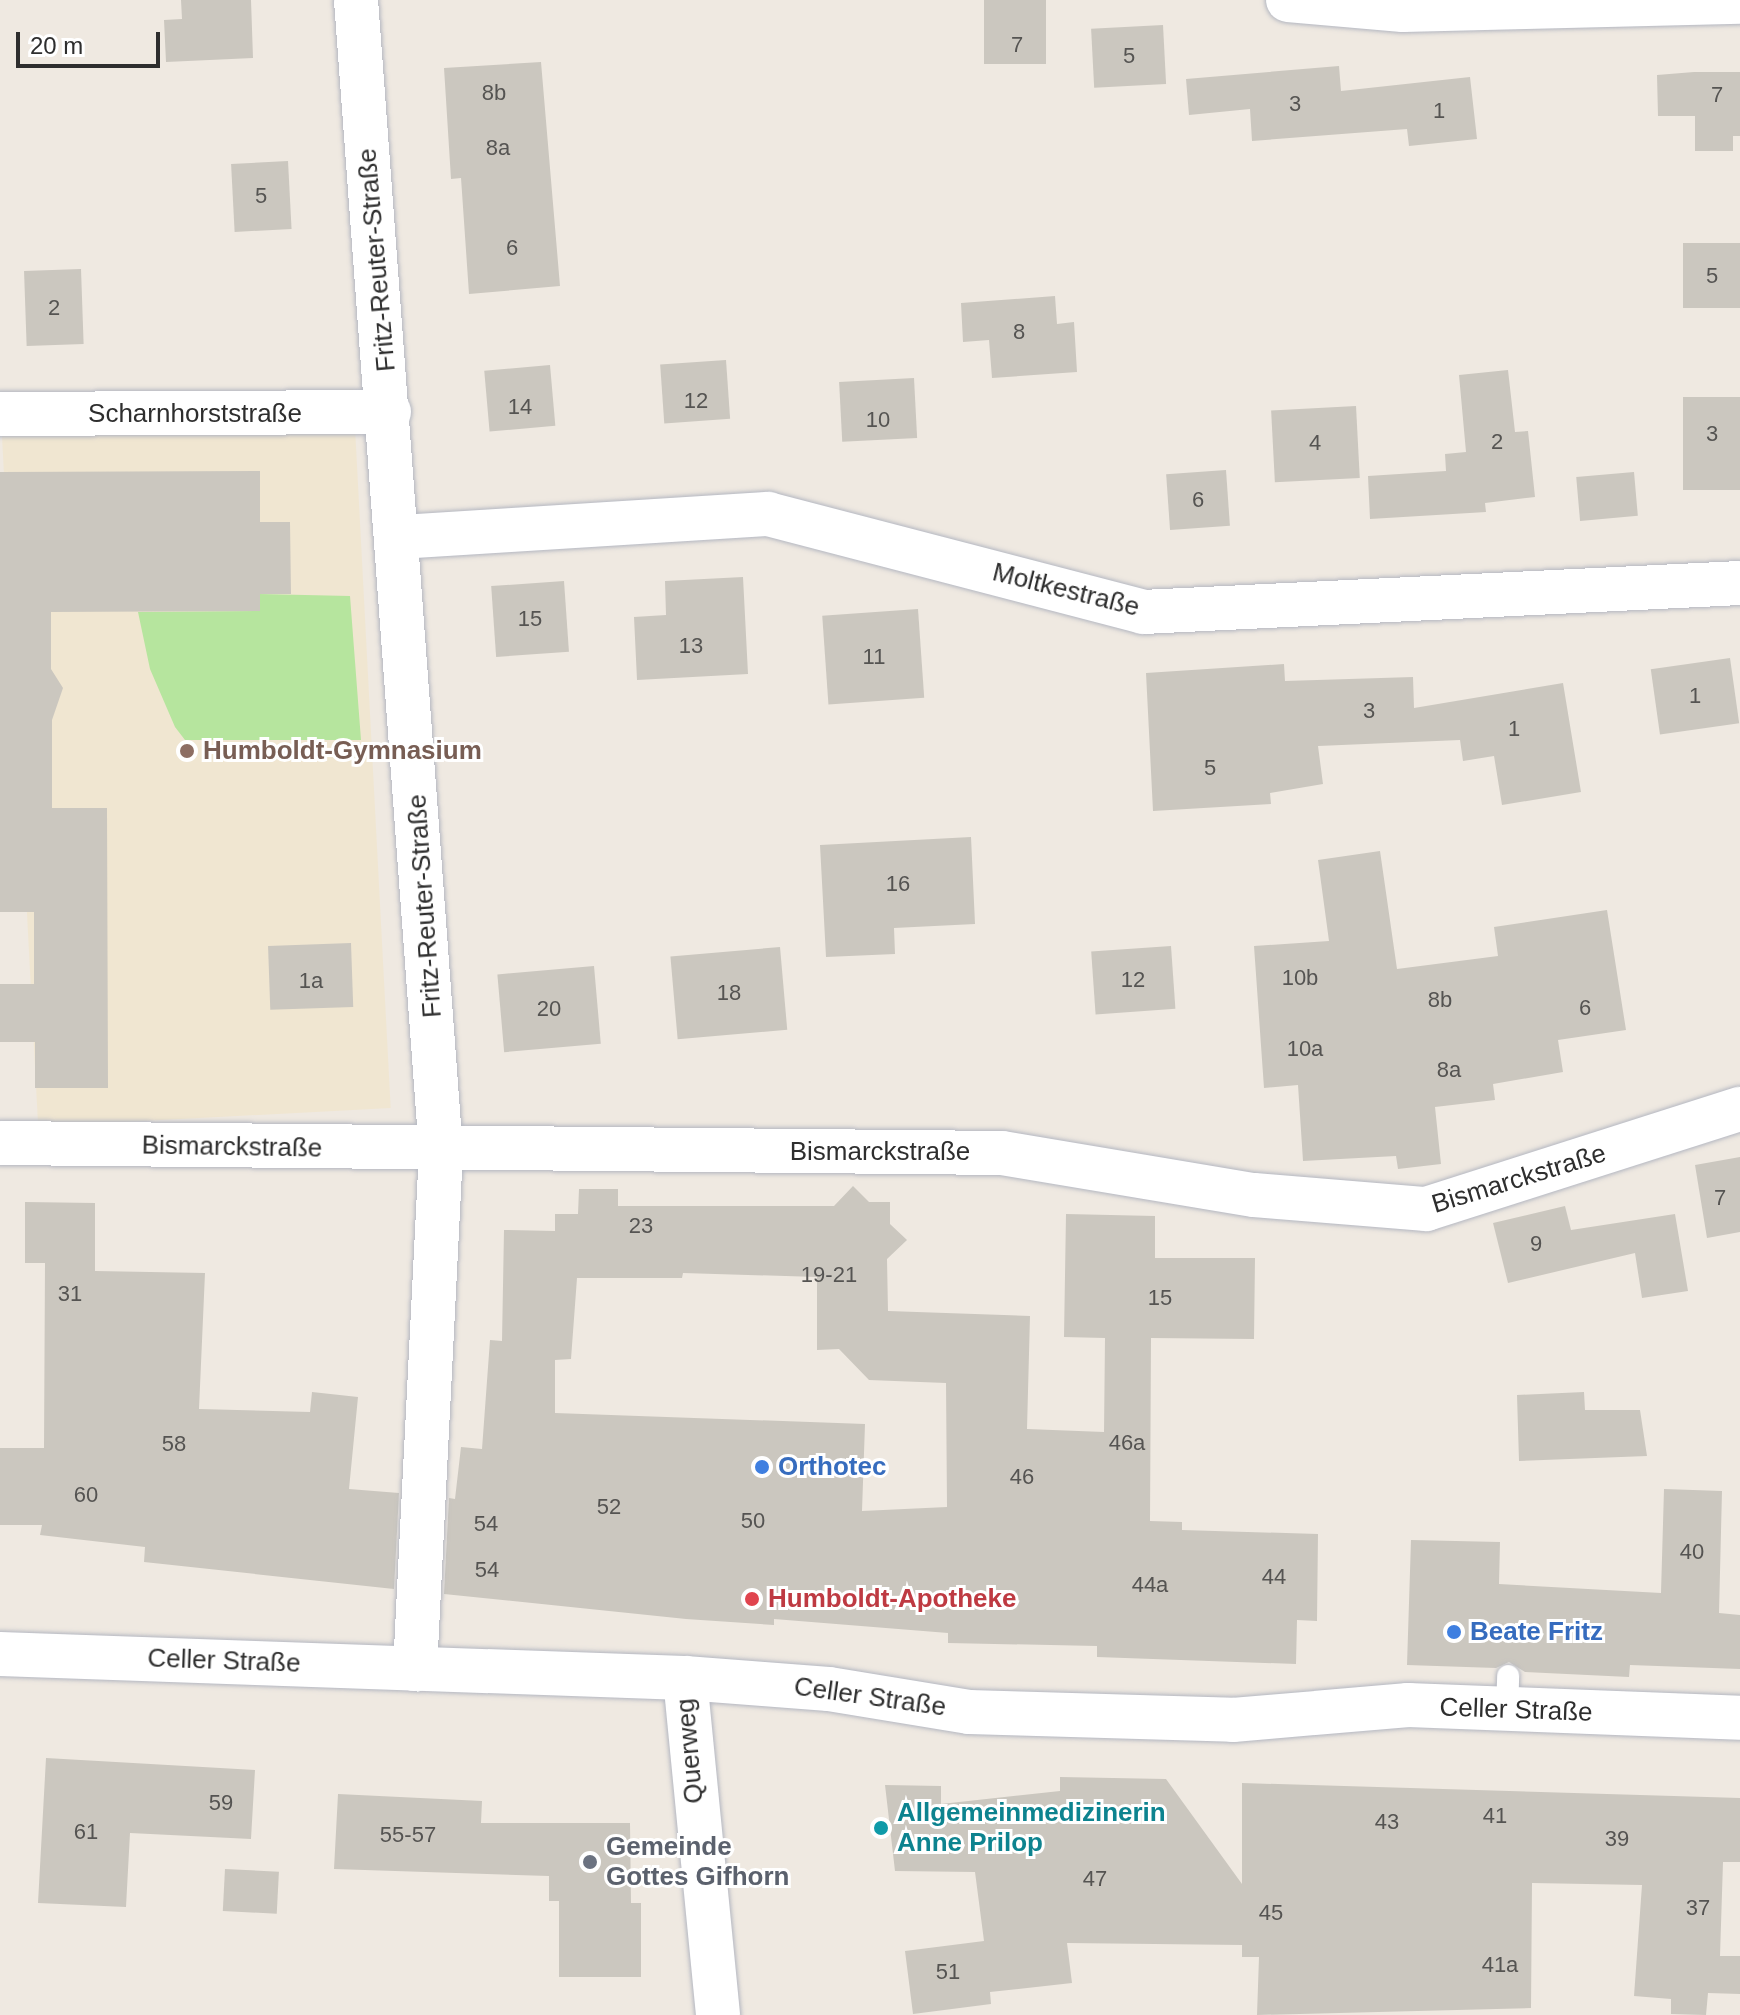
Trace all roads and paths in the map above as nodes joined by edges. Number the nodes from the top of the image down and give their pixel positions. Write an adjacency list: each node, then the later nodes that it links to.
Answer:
1 (356, 0): 4 (street, Fritz-Reuter-Straße)
2 (1288, 0): 3 (street)
3 (1740, 2)
4 (389, 412): 5 (street, Scharnhorststraße); 6 (street, Fritz-Reuter-Straße)
5 (0, 414)
6 (400, 537): 7 (street, Moltkestraße); 10 (street, Fritz-Reuter-Straße)
7 (1740, 583)
8 (1740, 1109): 10 (street, Bismarckstraße)
9 (0, 1143): 10 (street, Bismarckstraße)
10 (441, 1151): 12 (street, Fritz-Reuter-Straße)
11 (0, 1654): 12 (street, Celler Straße)
12 (415, 1669): 13 (street, Celler Straße)
13 (685, 1678): 14 (street, Celler Straße); 15 (street, Querweg)
14 (1740, 1718)
15 (718, 2015)

